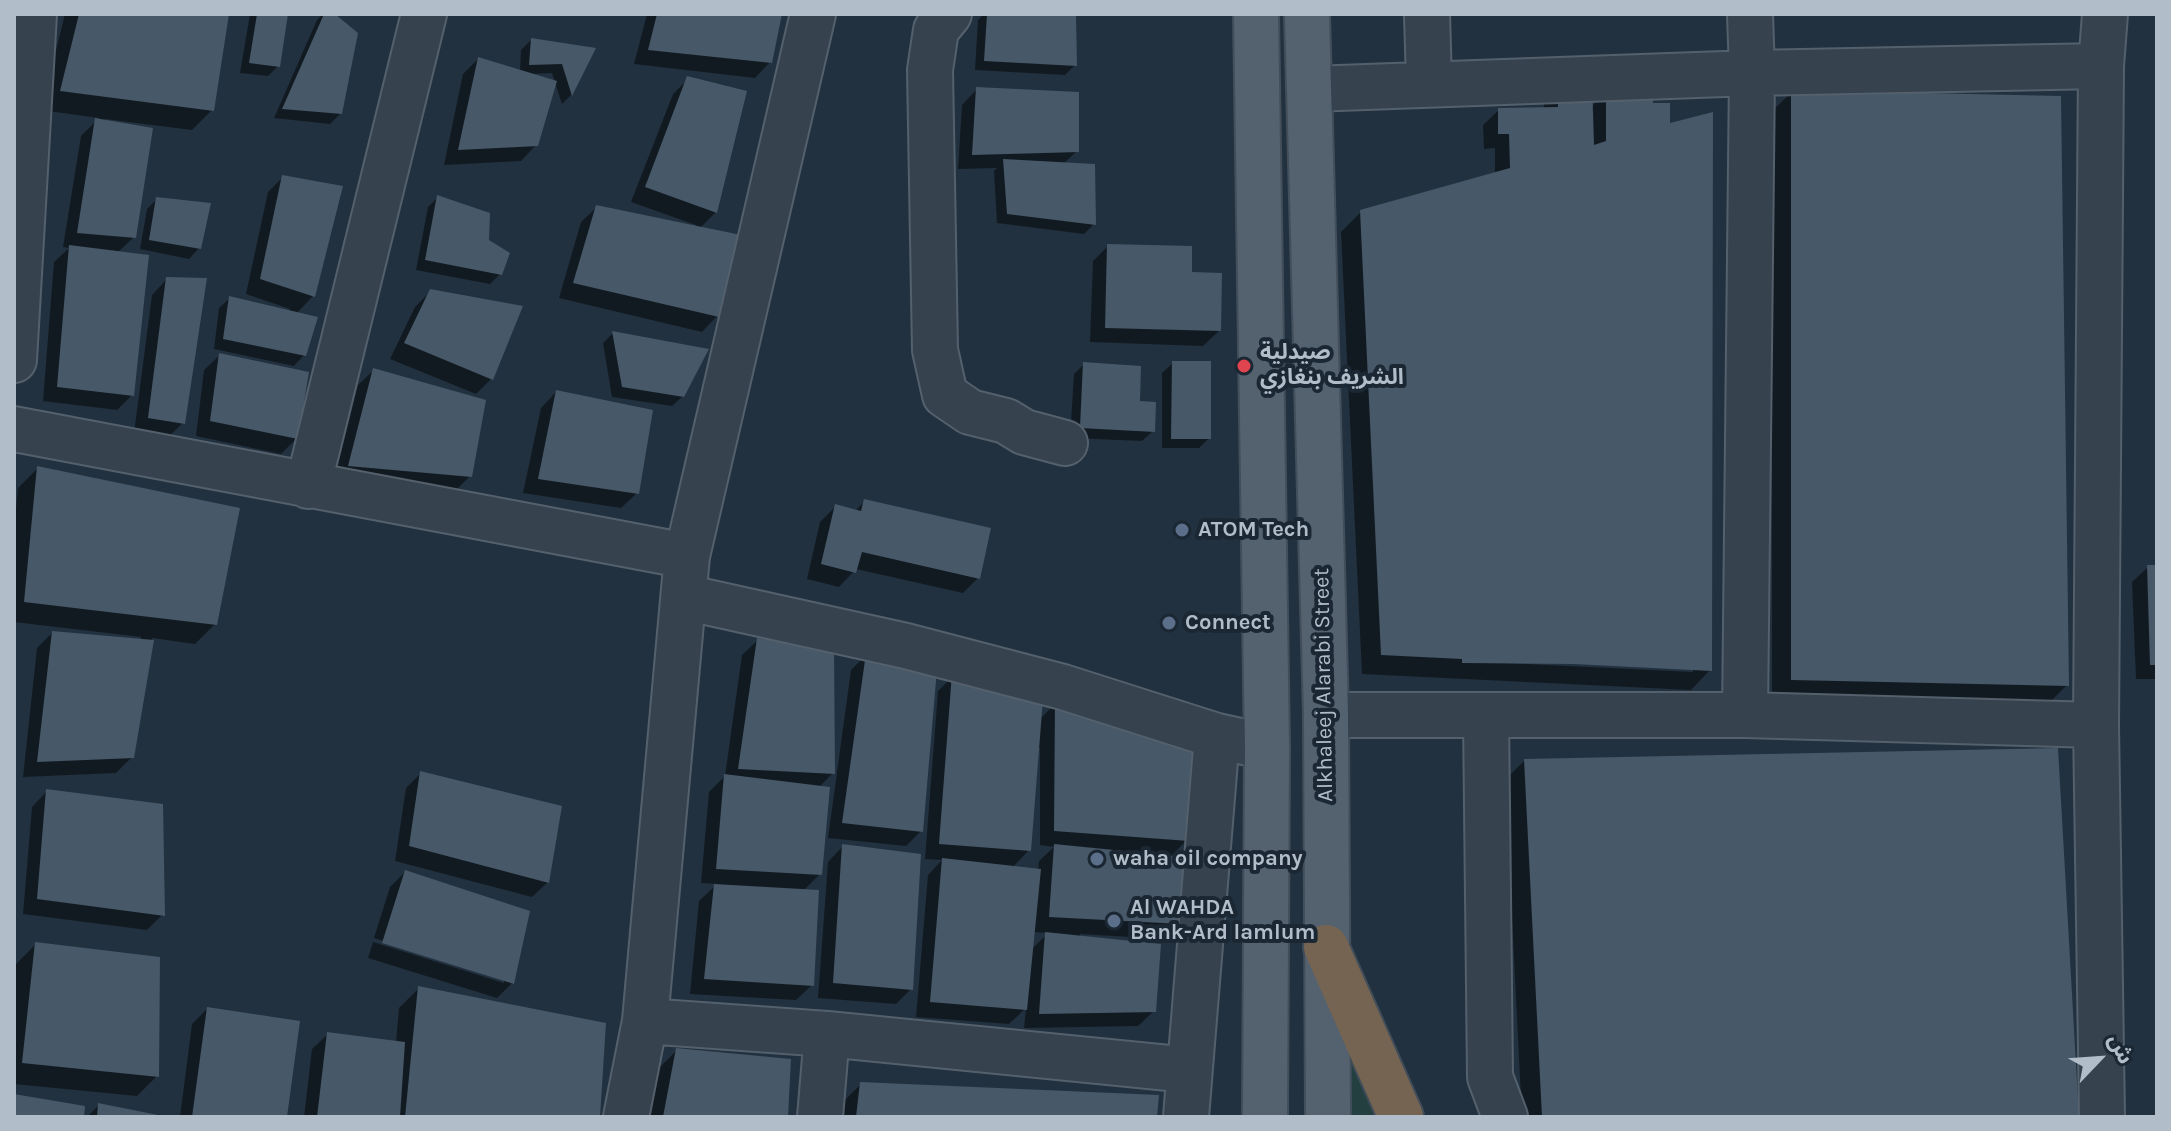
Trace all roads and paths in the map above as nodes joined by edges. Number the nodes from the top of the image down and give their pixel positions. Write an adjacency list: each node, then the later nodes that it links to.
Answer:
1 (34, 14): 12 (street)
2 (424, 14): 18 (street)
3 (813, 14): 19 (street)
4 (949, 14): 17 (street)
5 (1256, 14): 25 (main road)
6 (1307, 14): 14 (main road, Alkhaleej Alarabi Street)
7 (1427, 14): 13 (street)
8 (1750, 14): 11 (street)
9 (2105, 14): 10 (street)
10 (2101, 66): 11 (street); 23 (street)
11 (1752, 73): 13 (street); 22 (street)
12 (22, 76): 15 (street)
13 (1429, 83): 14 (street)
14 (1311, 89): 20 (main road, Alkhaleej Alarabi Street)
15 (14, 360)
16 (14, 429): 18 (street)
17 (1065, 443)
18 (308, 486): 19 (street)
19 (685, 577): 24 (street); 27 (street)
20 (1326, 715): 21 (street); 26 (main road, Alkhaleej Alarabi Street)
21 (1486, 715): 22 (street); 36 (street)
22 (1745, 715): 23 (street)
23 (2096, 725): 37 (street)
24 (1217, 736): 25 (street); 29 (street)
25 (1267, 747): 33 (main road)
26 (1326, 947): 34 (main road, Alkhaleej Alarabi Street); 35 (highway)
27 (645, 1021): 28 (street); 30 (street)
28 (827, 1034): 29 (street); 31 (street)
29 (1189, 1070): 32 (street)
30 (626, 1117)
31 (820, 1117)
32 (1186, 1117)
33 (1265, 1117)
34 (1328, 1117)
35 (1401, 1117)
36 (1505, 1117)
37 (2102, 1117)

